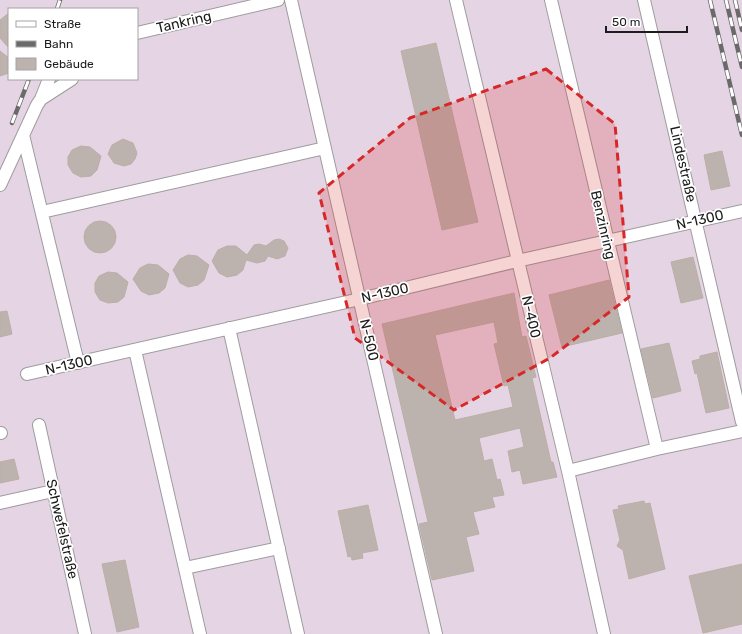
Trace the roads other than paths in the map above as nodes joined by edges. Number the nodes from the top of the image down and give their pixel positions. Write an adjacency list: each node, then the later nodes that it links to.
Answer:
1 (278, 0): 6 (lane, Tankring)
2 (291, 0): 11 (lane, N-500)
3 (456, 0): 18 (lane, N-400)
4 (551, 0): 17 (lane, Benzinring)
5 (644, 0): 16 (lane, Lindestraße)
6 (138, 33)
7 (49, 80): 9 (lane)
8 (71, 80): 9 (lane)
9 (41, 100): 10 (lane)
10 (23, 135): 12 (lane); 15 (lane)
11 (325, 148): 15 (lane); 19 (lane, N-500)
12 (4, 167): 13 (lane)
13 (0, 185)
14 (742, 211): 16 (lane, N-1300)
15 (42, 212): 22 (lane)
16 (696, 222): 17 (lane, N-1300); 24 (lane, Lindestraße)
17 (607, 241): 18 (lane, N-1300); 27 (lane, Benzinring)
18 (517, 261): 19 (lane, N-1300); 28 (lane, N-400)
19 (360, 299): 20 (lane, N-1300); 36 (lane, N-500)
20 (229, 328): 21 (lane, N-1300); 31 (lane)
21 (135, 350): 22 (lane, N-1300); 32 (lane)
22 (78, 362): 23 (lane, N-1300)
23 (27, 374)
24 (742, 422)
25 (39, 425): 29 (lane, Schwefelstraße)
26 (742, 431): 27 (lane)
27 (657, 449): 28 (lane)
28 (568, 471): 37 (lane, N-400)
29 (53, 491): 30 (lane); 33 (lane, Schwefelstraße)
30 (0, 503)
31 (279, 548): 32 (lane); 35 (lane)
32 (185, 568): 34 (lane)
33 (85, 634)
34 (200, 634)
35 (298, 634)
36 (436, 634)
37 (604, 634)

